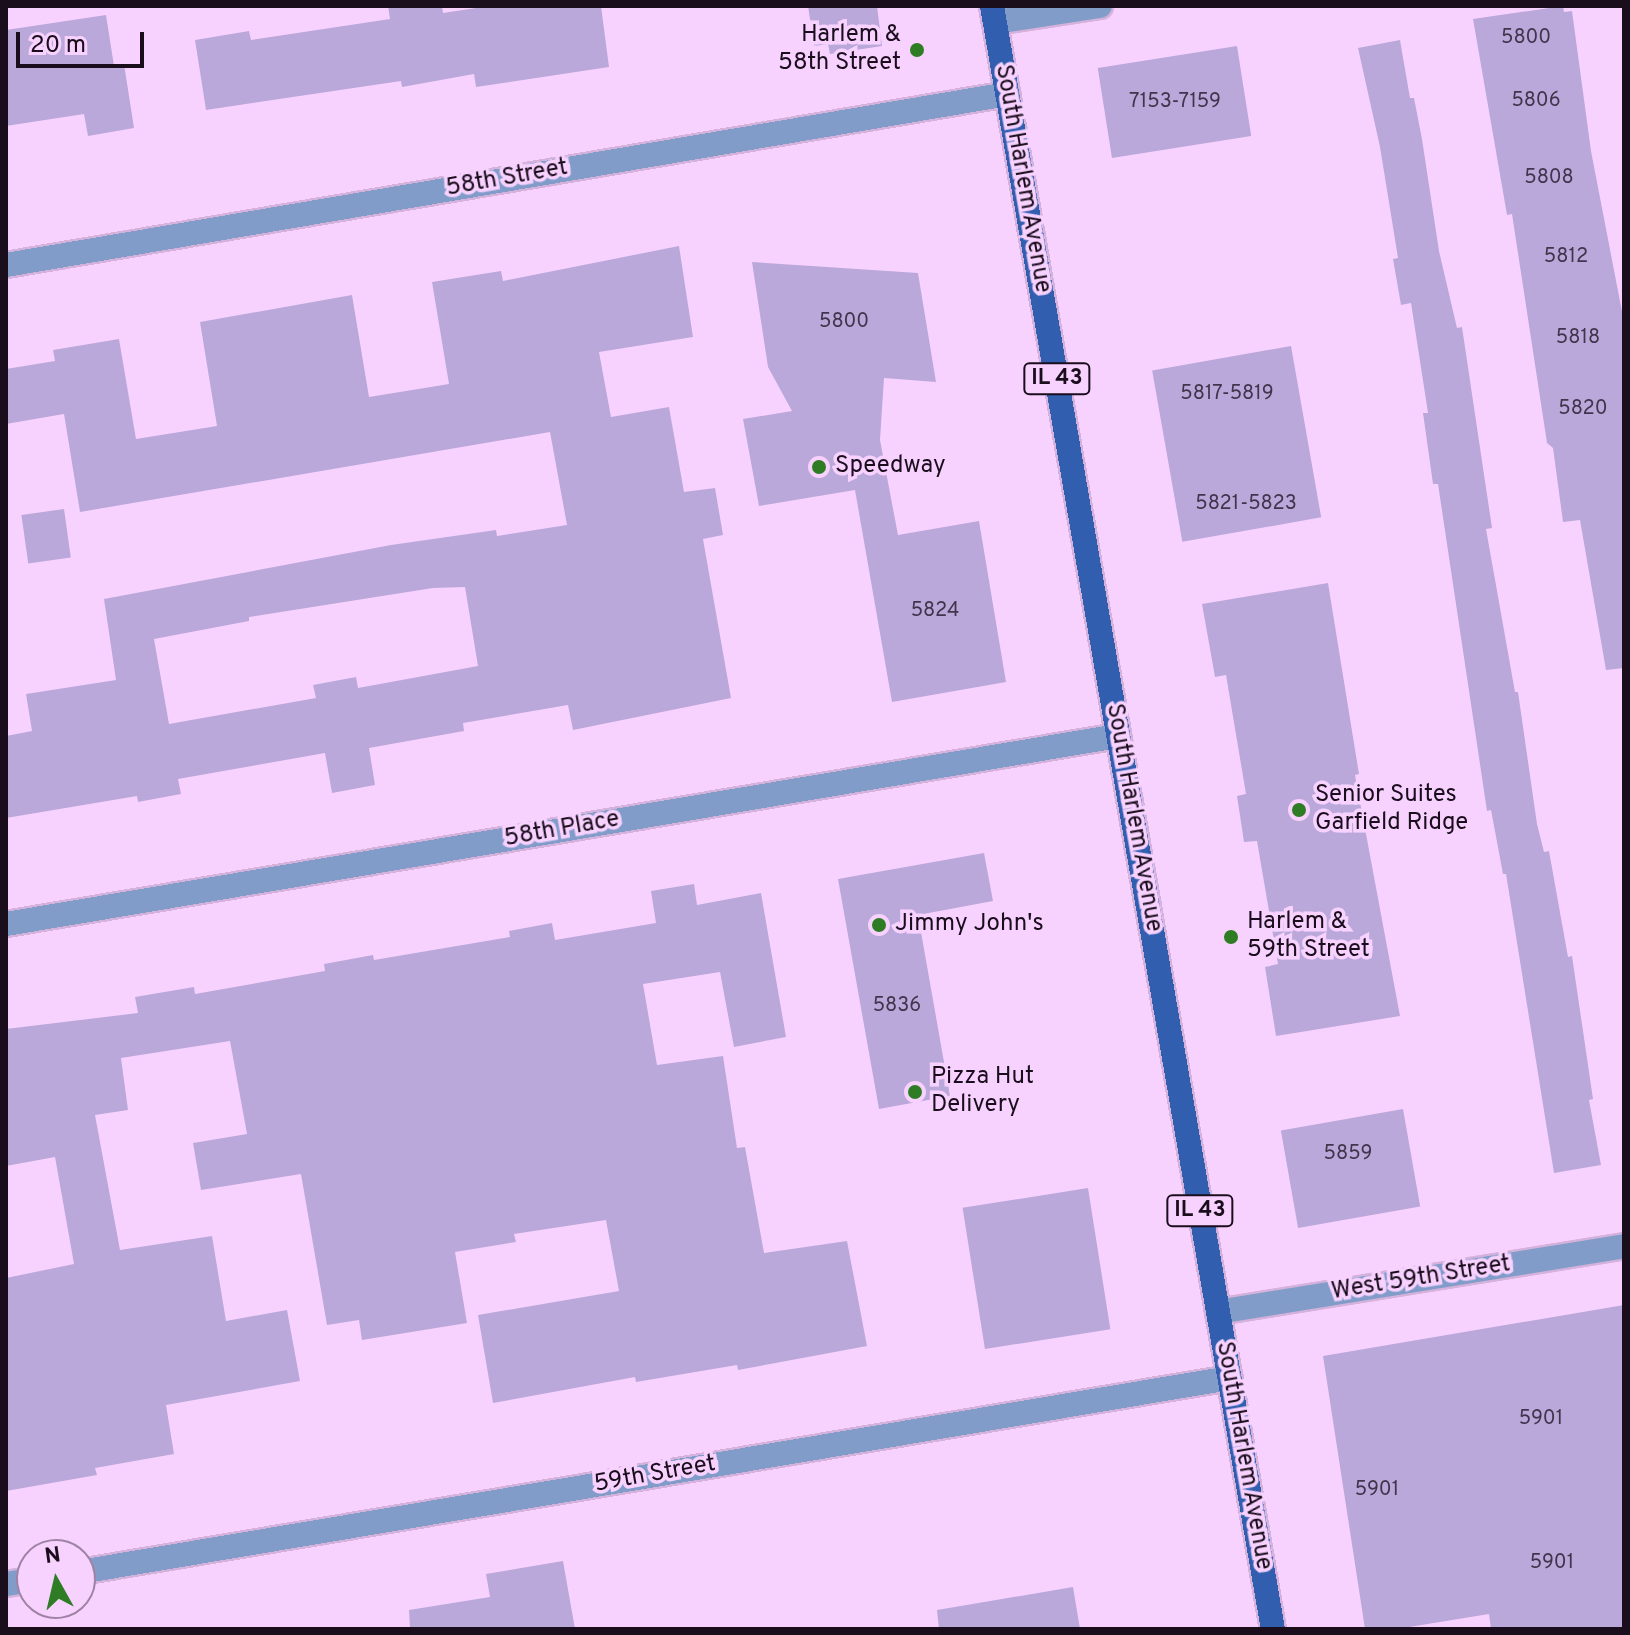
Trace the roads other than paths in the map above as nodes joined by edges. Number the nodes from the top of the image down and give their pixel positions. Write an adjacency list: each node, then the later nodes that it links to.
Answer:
1 (1100, 6): 2 (street)
2 (994, 14): 3 (main road, South Harlem Avenue / IL 43)
3 (1007, 94): 4 (street, 58th Street); 5 (main road, South Harlem Avenue / IL 43)
4 (6, 265)
5 (1118, 736): 6 (street, 58th Place); 8 (main road, South Harlem Avenue / IL 43)
6 (6, 924)
7 (1624, 1246): 8 (street, West 59th Street)
8 (1218, 1312): 9 (main road, South Harlem Avenue / IL 43)
9 (1230, 1378): 10 (street, 59th Street); 11 (main road, South Harlem Avenue / IL 43)
10 (96, 1569)
11 (1273, 1629)

